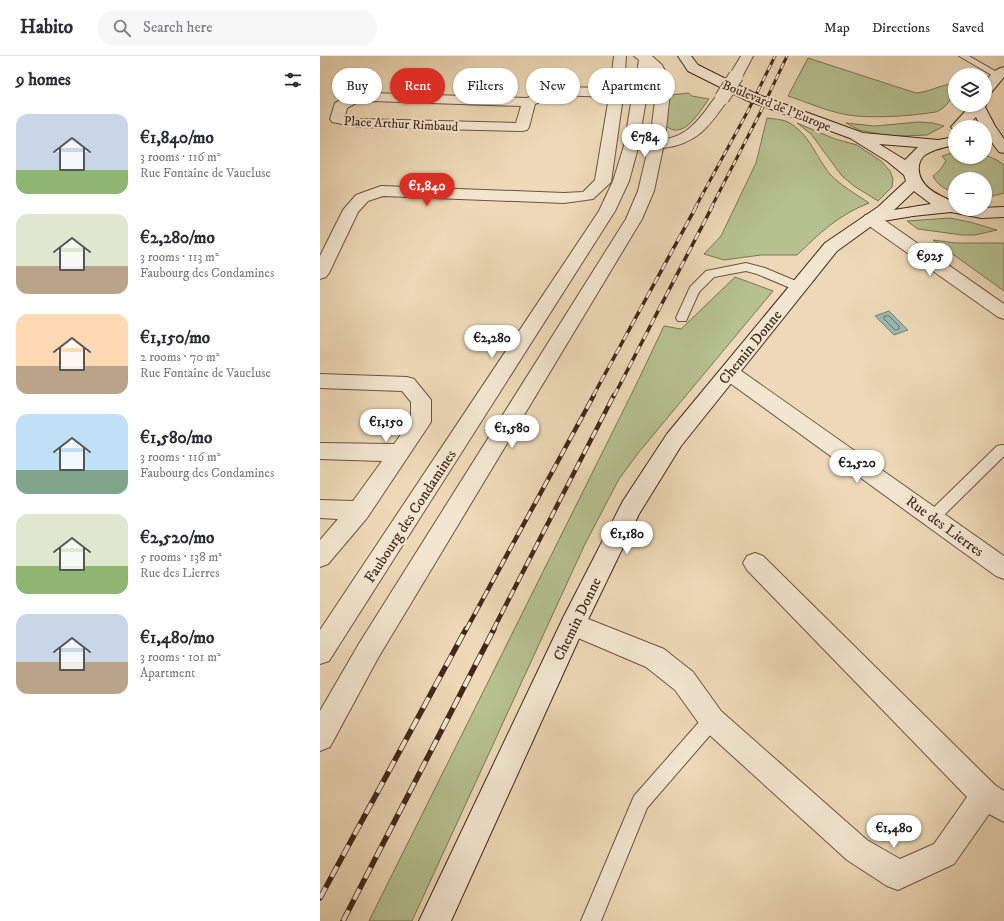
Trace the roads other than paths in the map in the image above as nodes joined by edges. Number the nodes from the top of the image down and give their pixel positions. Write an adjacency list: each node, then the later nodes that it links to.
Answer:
1 (620, 56): 6 (street)
2 (644, 56): 7 (street, Faubourg des Condamines); 8 (street)
3 (684, 56): 18 (street, Boulevard de l'Europe)
4 (747, 56): 20 (street, bridge)
5 (963, 56): 9 (lane)
6 (619, 68)
7 (642, 68)
8 (657, 68)
9 (1001, 73): 10 (street)
10 (992, 83)
11 (529, 102): 11 (street, Place Arthur Rimbaud)
12 (615, 104): 32 (street)
13 (637, 104): 21 (street, Faubourg des Condamines)
14 (661, 104): 20 (street)
15 (973, 112): 17 (street)
16 (982, 112): 23 (street)
17 (965, 120)
18 (855, 135): 19 (street, Boulevard de l'Europe); 24 (street, Boulevard de l'Europe)
19 (945, 143): 24 (street)
20 (657, 144): 21 (street); 50 (street)
21 (631, 146): 48 (street, Faubourg des Condamines)
22 (992, 146): 23 (street)
23 (1004, 150)
24 (912, 177): 25 (street, Boulevard de l'Europe); 30 (street, Chemin Donne)
25 (948, 204)
26 (948, 209): 30 (street, Chemin Donne)
27 (1004, 212): 28 (street)
28 (992, 213)
29 (987, 216): 31 (street)
30 (871, 219): 33 (street, Chemin Donne); 34 (street)
31 (1004, 225)
32 (320, 273)
33 (799, 286): 35 (lane); 36 (street, Chemin Donne)
34 (1004, 313)
35 (682, 318)
36 (730, 373): 43 (street, Rue des Lierres); 47 (street, Chemin Donne)
37 (320, 381): 40 (street)
38 (320, 450): 40 (street)
39 (1002, 450): 43 (lane)
40 (399, 453): 42 (street)
41 (320, 509): 42 (street)
42 (359, 511): 44 (street)
43 (933, 517): 46 (street, Rue des Lierres)
44 (320, 557)
45 (755, 563): 51 (street)
46 (1004, 569)
47 (573, 624): 49 (street); 52 (street, Chemin Donne)
48 (320, 652)
49 (712, 720): 51 (street); 53 (lane)
50 (320, 737)
51 (995, 802)
52 (435, 921)
53 (590, 921)

